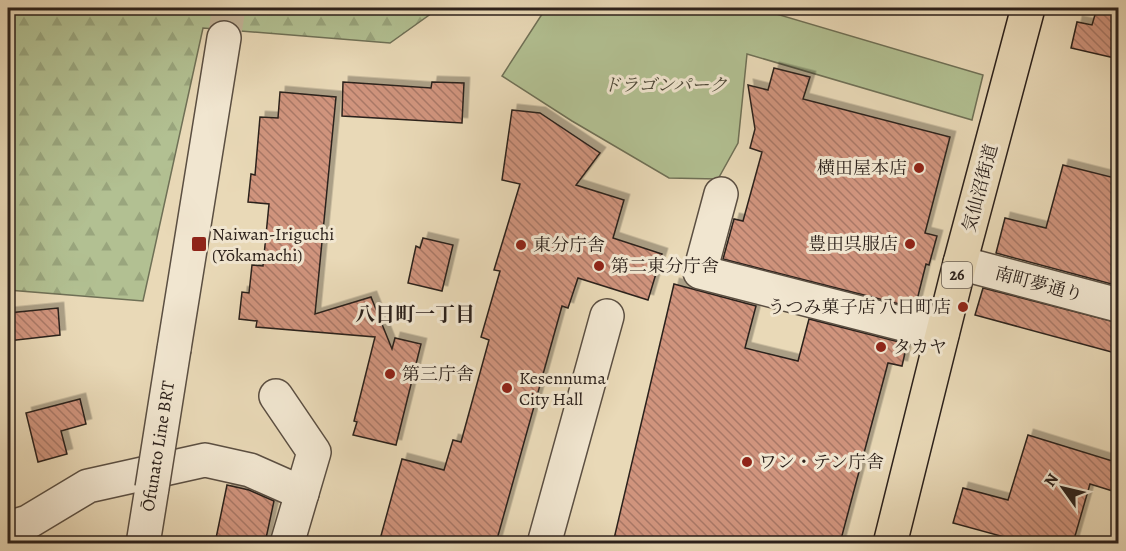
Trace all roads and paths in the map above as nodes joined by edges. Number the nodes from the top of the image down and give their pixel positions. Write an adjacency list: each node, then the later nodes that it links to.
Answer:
1 (1028, 8): 4 (main road, 気仙沼街道 / 26)
2 (224, 38): 11 (street, Ōfunato Line BRT, bridge)
3 (721, 194): 7 (street)
4 (960, 263): 5 (street, 南町夢通り); 7 (main road, 気仙沼街道 / 26)
5 (1119, 305)
6 (607, 316): 13 (street)
7 (942, 334): 14 (main road, 気仙沼街道 / 26)
8 (276, 396): 9 (street)
9 (302, 493): 10 (street); 12 (street)
10 (8, 528)
11 (143, 543)
12 (287, 543)
13 (544, 543)
14 (890, 543)

